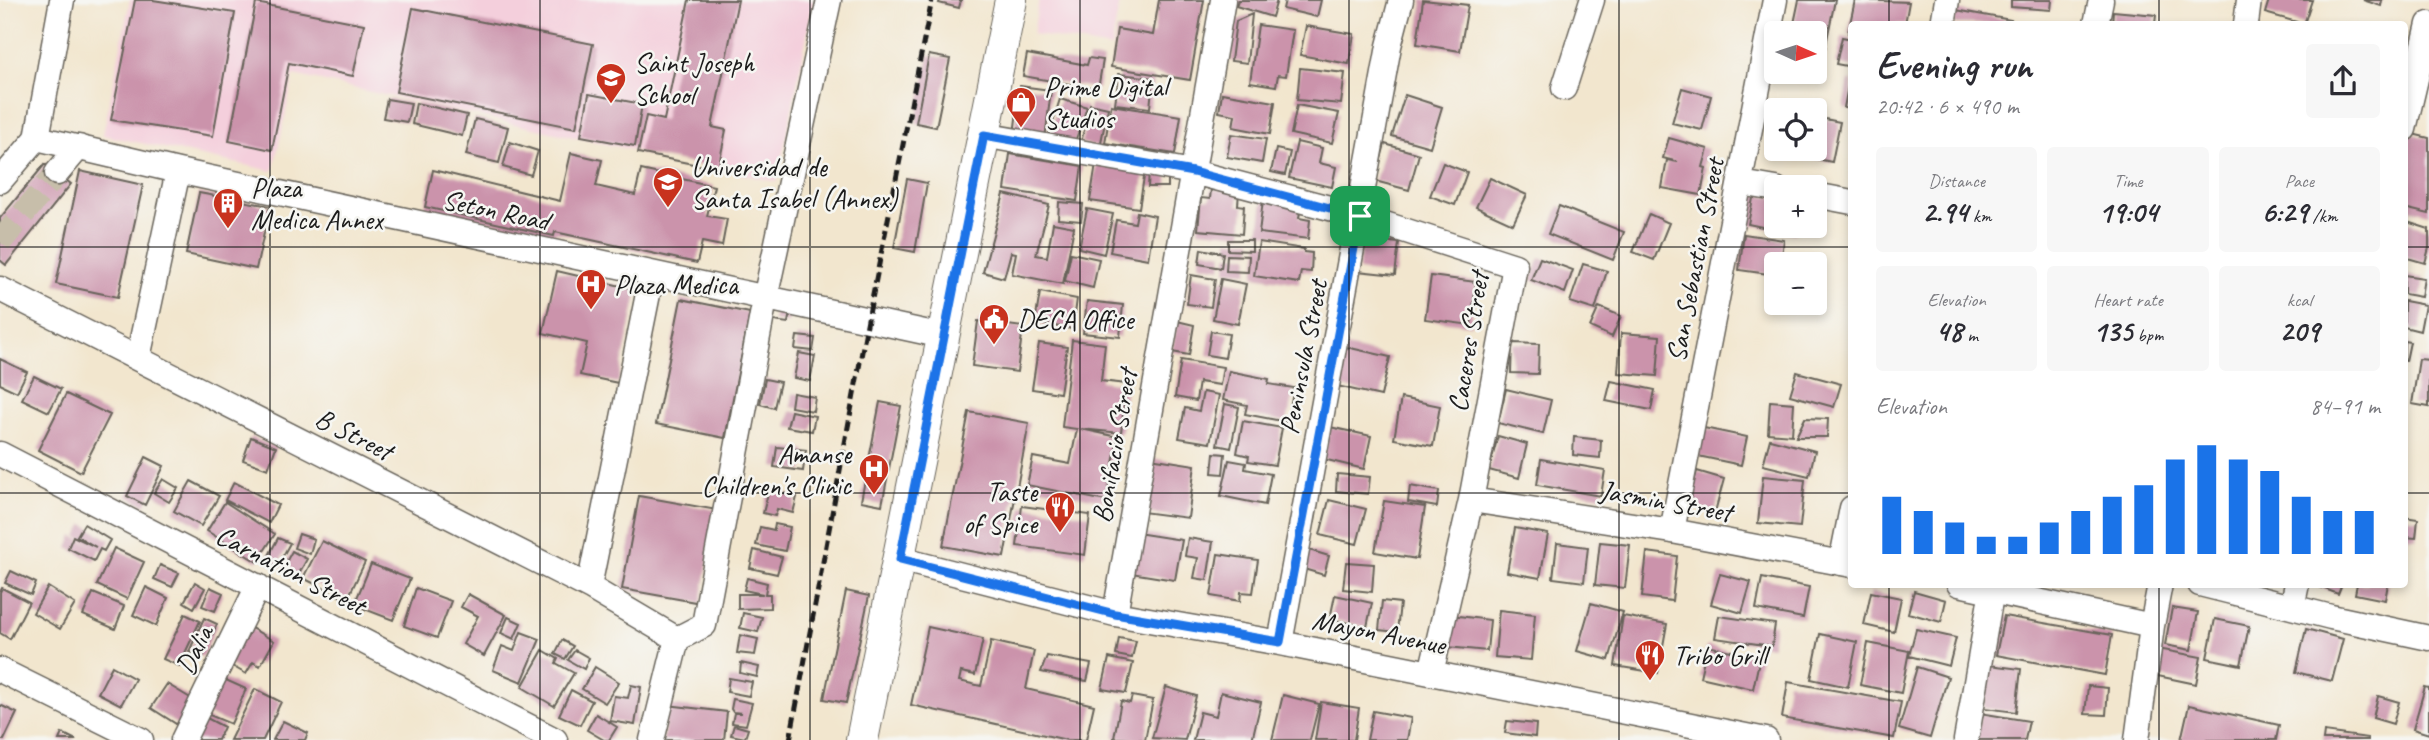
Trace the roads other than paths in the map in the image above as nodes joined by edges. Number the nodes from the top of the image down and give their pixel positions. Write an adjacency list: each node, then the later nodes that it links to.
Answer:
1 (62, 0): 18 (street)
2 (829, 0): 31 (street)
3 (1010, 0): 17 (main road)
4 (1223, 0): 22 (street, Bonifacio Street)
5 (1401, 0): 28 (street, Peninsula Street)
6 (1592, 0): 15 (street)
7 (1775, 0): 24 (street, San Sebastian Street)
8 (1947, 0): 11 (street)
9 (2101, 0): 12 (street)
10 (2249, 0): 13 (street)
11 (1944, 21)
12 (2097, 21)
13 (2246, 21)
14 (2429, 24): 16 (street)
15 (1564, 88)
16 (2408, 112)
17 (984, 135): 22 (street, Caceres Street); 32 (main road)
18 (37, 138): 19 (street, Seton Road); 21 (street)
19 (79, 148): 20 (street, Seton Road); 23 (street)
20 (178, 171): 29 (street, Seton Road); 33 (street)
21 (4, 172)
22 (1193, 172): 28 (street, Caceres Street); 47 (street, Bonifacio Street)
23 (57, 173)
24 (1741, 183): 25 (street); 36 (street, San Sebastian Street)
25 (1764, 187)
26 (1827, 197): 27 (street)
27 (1848, 201)
28 (1360, 216): 35 (street, Caceres Street); 51 (street, Peninsula Street)
29 (652, 274): 31 (street, Seton Road); 41 (street)
30 (0, 289): 33 (street, B Street)
31 (765, 299): 32 (street, Seton Road); 50 (street)
32 (943, 336): 38 (main road)
33 (138, 358): 41 (street, B Street)
34 (0, 454): 40 (street, Carnation Street)
35 (1471, 500): 36 (street, Jasmin Street); 53 (street, Caceres Street)
36 (1672, 531): 39 (street, Jasmin Street)
37 (1848, 545): 39 (street)
38 (900, 559): 47 (street, Mayon Avenue); 58 (main road)
39 (1846, 564)
40 (258, 586): 55 (street, Dalia); 56 (street, Carnation Street)
41 (589, 587): 50 (street, B Street)
42 (1992, 588): 60 (street)
43 (1996, 588): 48 (street)
44 (2160, 588): 48 (street)
45 (2232, 588): 46 (street)
46 (2295, 596): 49 (street)
47 (1115, 614): 51 (street, Mayon Avenue)
48 (2152, 626): 61 (street)
49 (2428, 632)
50 (677, 639): 57 (street)
51 (1280, 642): 53 (street, Mayon Avenue)
52 (0, 670): 54 (street)
53 (1431, 673): 59 (street, Mayon Avenue)
54 (141, 740)
55 (183, 740)
56 (555, 740)
57 (652, 740)
58 (862, 740)
59 (1766, 740)
60 (1966, 740)
61 (2137, 740)

